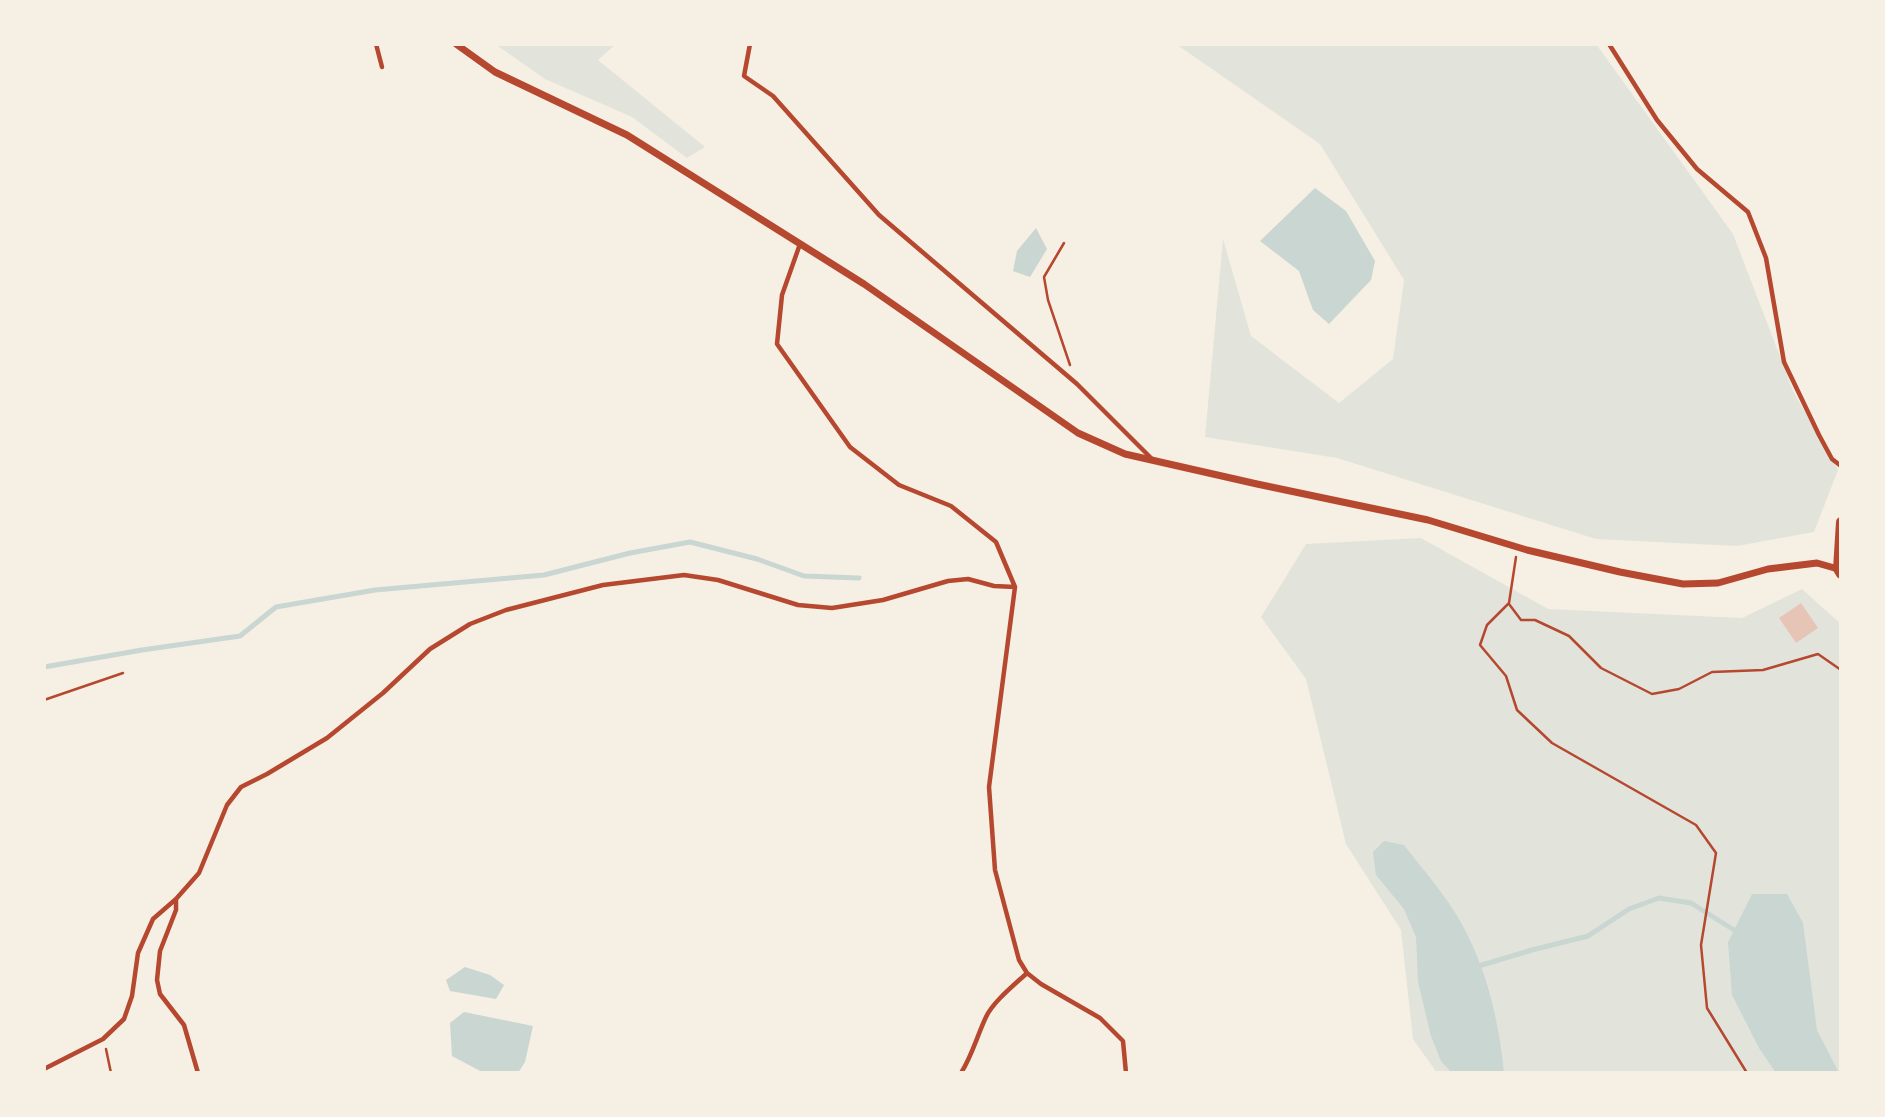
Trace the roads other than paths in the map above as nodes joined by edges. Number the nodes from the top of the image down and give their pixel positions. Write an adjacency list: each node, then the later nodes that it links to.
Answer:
1 (376, 44): 5 (lane)
2 (456, 44): 6 (street)
3 (750, 44): 7 (lane)
4 (1609, 44): 8 (lane)
5 (383, 68)
6 (800, 244): 7 (street); 11 (lane)
7 (1155, 462): 10 (street)
8 (1841, 466)
9 (1841, 522): 10 (street)
10 (1840, 571)
11 (1015, 587): 12 (lane); 13 (lane)
12 (176, 898): 14 (lane); 15 (lane)
13 (1027, 973): 16 (lane); 17 (lane)
14 (44, 1069)
15 (198, 1073)
16 (961, 1073)
17 (1126, 1073)

